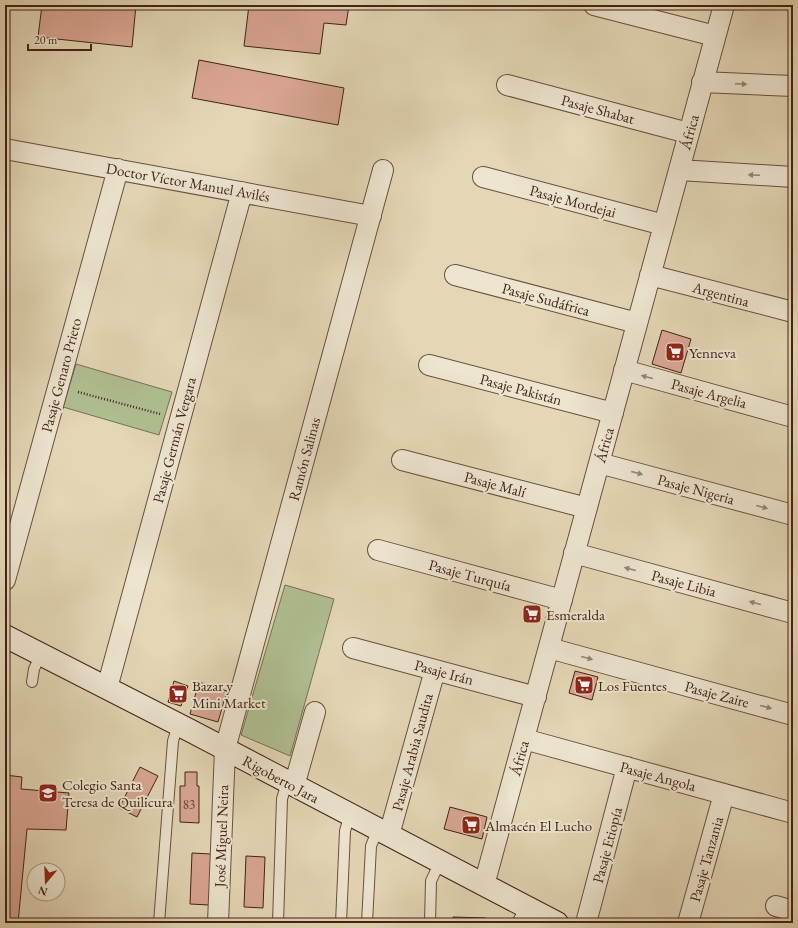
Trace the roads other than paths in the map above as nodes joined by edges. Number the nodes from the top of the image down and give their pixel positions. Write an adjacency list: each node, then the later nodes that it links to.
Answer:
1 (594, 5): 3 (street)
2 (724, 5): 3 (street, África)
3 (715, 36): 4 (street, África)
4 (702, 82): 6 (street, one-way to 6); 7 (street, África)
5 (507, 85): 7 (street, Pasaje Shabat)
6 (793, 86)
7 (688, 134): 11 (street, África)
8 (5, 149): 9 (street, Doctor Víctor Manuel Avilés)
9 (118, 169): 14 (street, Doctor Víctor Manuel Avilés); 31 (street, Pasaje Genaro Prieto)
10 (383, 170): 15 (street, Ramón Salinas)
11 (679, 170): 13 (street, one-way to 11); 16 (street, África)
12 (483, 176): 16 (street, Pasaje Mordejai)
13 (793, 177)
14 (242, 192): 15 (street, Doctor Víctor Manuel Avilés); 40 (street, Pasaje Germán Vergara)
15 (371, 216): 46 (street, Ramón Salinas)
16 (664, 225): 18 (street, África)
17 (455, 275): 20 (street, Pasaje Sudáfrica)
18 (650, 275): 19 (street, Argentina); 20 (street, África)
19 (793, 312)
20 (637, 323): 22 (street, África)
21 (429, 365): 23 (street, Pasaje Pakistán)
22 (624, 370): 23 (street, África); 24 (street, Pasaje Argelia, one-way to 22)
23 (612, 413): 26 (street, África)
24 (793, 417)
25 (402, 460): 27 (street, Pasaje Malí)
26 (599, 463): 27 (street, África); 28 (street, Pasaje Nigeria, one-way to 28)
27 (587, 508): 30 (street, África)
28 (793, 515)
29 (378, 550): 32 (street, Pasaje Turquía)
30 (574, 553): 32 (street, África); 33 (street, Pasaje Libia, one-way to 30)
31 (5, 580)
32 (562, 600): 36 (street, África)
33 (793, 613)
34 (5, 636): 37 (street, Rigoberto Jara)
35 (353, 648): 38 (street, Pasaje Irán)
36 (549, 648): 41 (street, África); 43 (street, Pasaje Zaire, one-way to 43)
37 (41, 654): 39 (lane); 40 (street, Rigoberto Jara)
38 (434, 670): 41 (street, Pasaje Irán); 52 (street, Pasaje Arabia Saudita)
39 (32, 682)
40 (107, 688): 44 (street, Rigoberto Jara)
41 (536, 697): 45 (street, África)
42 (315, 712): 48 (street)
43 (793, 715)
44 (178, 725): 46 (street, Rigoberto Jara); 56 (lane)
45 (524, 739): 47 (street, Pasaje Angola); 54 (street, África)
46 (225, 749): 48 (street, Rigoberto Jara); 57 (street, José Miguel Neira)
47 (627, 767): 49 (street, Pasaje Angola); 63 (street, Pasaje Etiopía)
48 (291, 784): 51 (street, Rigoberto Jara); 58 (lane)
49 (724, 794): 50 (street, Pasaje Angola); 64 (street, Pasaje Tanzania)
50 (793, 813)
51 (350, 814): 52 (street, Rigoberto Jara); 59 (lane)
52 (383, 832): 53 (street, Rigoberto Jara); 60 (lane)
53 (440, 862): 54 (street, Rigoberto Jara); 61 (lane)
54 (484, 885): 55 (street, Rigoberto Jara)
55 (521, 915): 62 (street, Rigoberto Jara)
56 (160, 923)
57 (218, 923)
58 (278, 923)
59 (341, 923)
60 (367, 923)
61 (430, 923)
62 (557, 923)
63 (586, 923)
64 (688, 923)

